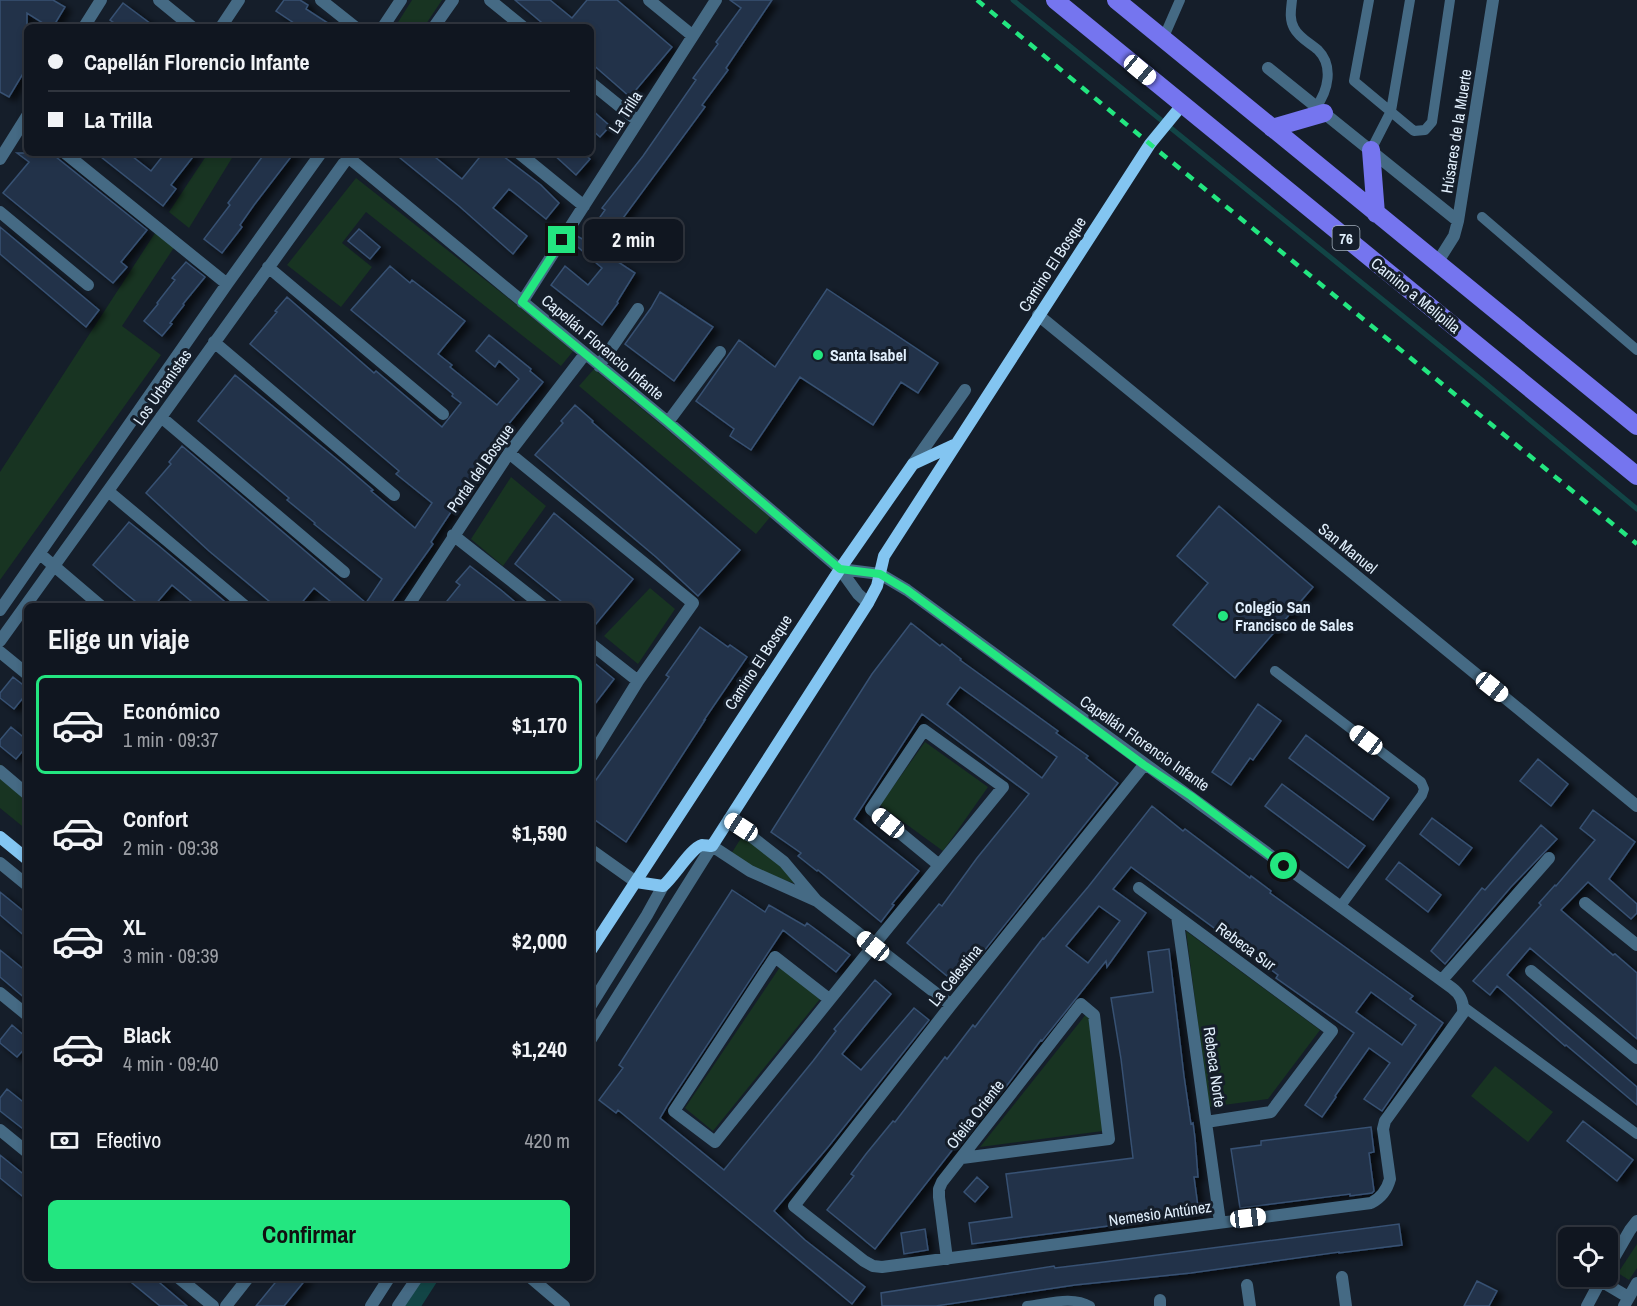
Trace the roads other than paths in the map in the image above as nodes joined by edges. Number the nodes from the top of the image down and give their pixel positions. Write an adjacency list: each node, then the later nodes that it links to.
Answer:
1 (101, 0): 18 (street)
2 (159, 0): 19 (street)
3 (239, 0): 20 (street)
4 (321, 0): 21 (street)
5 (401, 0): 22 (street)
6 (453, 0): 23 (street)
7 (490, 0): 24 (street)
8 (649, 0): 25 (street)
9 (716, 0): 25 (street, La Trilla)
10 (1055, 0): 30 (main road, Camino a Melipilla / 76)
11 (1116, 0): 26 (main road, 76)
12 (1180, 0): 26 (lane)
13 (1292, 0): 29 (lane)
14 (1369, 0): 31 (lane)
15 (1410, 0): 31 (lane)
16 (1450, 0): 31 (lane)
17 (1493, 0): 46 (street, Húsares de la Muerte)
18 (86, 24)
19 (188, 24)
20 (223, 24)
21 (350, 24)
22 (385, 24)
23 (436, 24)
24 (519, 24)
25 (693, 36): 32 (street, La Trilla)
26 (1163, 39): 34 (main road, 76)
27 (1268, 68): 29 (street)
28 (594, 84): 32 (street)
29 (1320, 110): 34 (main road); 35 (street)
30 (1177, 111): 53 (street, Camino El Bosque); 67 (main road, Camino a Melipilla / 76)
31 (1391, 111): 35 (lane)
32 (638, 121): 42 (street, La Trilla)
33 (24, 122): 41 (street)
34 (1272, 128): 44 (main road, 76)
35 (1371, 150): 44 (main road); 46 (street)
36 (69, 156): 49 (street)
37 (319, 156): 49 (street, Los Urbanistas)
38 (347, 156): 48 (street, Los Urbanistas)
39 (349, 156): 51 (street, Capellán Florencio Infante)
40 (523, 156): 42 (street)
41 (0, 159)
42 (584, 206): 51 (street, La Trilla)
43 (0, 212): 50 (street)
44 (1376, 214): 47 (main road, 76)
45 (1482, 217): 55 (lane)
46 (1458, 221): 47 (street, Húsares de la Muerte)
47 (1437, 263): 63 (main road, 76)
48 (268, 267): 54 (street, Los Urbanistas); 60 (street)
49 (227, 284): 71 (street, Los Urbanistas)
50 (88, 285)
51 (522, 302): 57 (street, Capellán Florencio Infante)
52 (638, 309): 58 (street)
53 (1038, 315): 64 (street, Camino El Bosque); 94 (street, San Manuel)
54 (214, 342): 61 (street, Los Urbanistas); 69 (street)
55 (1637, 350)
56 (720, 352): 62 (street)
57 (585, 354): 58 (street, Capellán Florencio Infante); 65 (street, Portal del Bosque)
58 (599, 366): 62 (street, Capellán Florencio Infante)
59 (965, 390): 66 (street, Camino El Bosque)
60 (443, 414)
61 (161, 417): 68 (street, Los Urbanistas); 74 (street)
62 (668, 422): 73 (street, Capellán Florencio Infante)
63 (1637, 426)
64 (955, 444): 66 (street, Camino El Bosque); 75 (street, Camino El Bosque)
65 (509, 453): 70 (street, Portal del Bosque); 89 (street)
66 (914, 464): 73 (street, Camino El Bosque)
67 (1637, 476)
68 (108, 492): 72 (street, Los Urbanistas); 78 (street)
69 (394, 495)
70 (453, 535): 79 (street, Portal del Bosque); 80 (street)
71 (40, 554): 72 (street); 83 (street, Los Urbanistas)
72 (54, 566): 76 (street, Los Urbanistas); 77 (street)
73 (840, 569): 75 (street, Capellán Florencio Infante); 81 (street, Capellán Florencio Infante); 103 (street, Camino El Bosque)
74 (344, 572)
75 (880, 574): 81 (street, Camino El Bosque); 91 (street, Capellán Florencio Infante)
76 (27, 603)
77 (97, 603)
78 (241, 603)
79 (410, 603)
80 (539, 603)
81 (868, 603): 95 (street, Camino El Bosque)
82 (24, 608): 84 (street, Los Urbanistas)
83 (0, 610)
84 (0, 641)
85 (594, 646): 89 (street)
86 (0, 652): 88 (street)
87 (1275, 671): 109 (lane)
88 (24, 672)
89 (638, 681): 90 (street)
90 (594, 751)
91 (1144, 765): 109 (street, Capellán Florencio Infante); 119 (street, La Celestina)
92 (0, 771): 93 (street)
93 (24, 791)
94 (1637, 806)
95 (729, 819): 97 (street, Camino El Bosque); 107 (street)
96 (0, 837): 99 (street)
97 (712, 846): 105 (street); 107 (street); 122 (street, Camino El Bosque)
98 (594, 852): 103 (street)
99 (24, 857)
100 (1550, 858): 115 (street)
101 (0, 863): 104 (street)
102 (939, 865): 102 (street); 113 (street)
103 (636, 882): 105 (street); 111 (street, Camino El Bosque)
104 (24, 883)
105 (663, 886): 118 (street)
106 (1139, 888): 110 (street, Rebeca Sur)
107 (817, 901): 113 (street)
108 (1585, 903): 112 (street)
109 (1340, 907): 115 (street, Capellán Florencio Infante)
110 (1177, 916): 124 (street, Rebeca Norte); 124 (street, Rebeca Sur)
111 (594, 945)
112 (1637, 945)
113 (873, 946): 117 (street); 119 (street)
114 (1531, 970): 123 (street)
115 (1442, 980): 120 (street, Capellán Florencio Infante)
116 (0, 993): 121 (street)
117 (829, 999): 117 (street)
118 (594, 1000)
119 (951, 1005): 129 (street, La Celestina)
120 (1461, 1012): 126 (lane); 131 (street, Nemesio Antúnez)
121 (24, 1013)
122 (594, 1034)
123 (1637, 1058)
124 (1206, 1122): 131 (street, Rebeca Norte)
125 (0, 1130): 127 (street)
126 (1637, 1134)
127 (24, 1150)
128 (962, 1158): 128 (street, Ofelia Oriente); 133 (street, Ofelia Oriente)
129 (794, 1206): 133 (street, Nemesio Antúnez)
130 (1637, 1221): 132 (street)
131 (1220, 1222): 133 (street, Nemesio Antúnez)
132 (1618, 1252)
133 (947, 1259)
134 (1342, 1277): 153 (street)
135 (183, 1281): 145 (street)
136 (246, 1281): 146 (street)
137 (387, 1281): 147 (street)
138 (415, 1281): 148 (street)
139 (535, 1281): 149 (street)
140 (1637, 1283): 144 (street)
141 (1248, 1286): 152 (street)
142 (1598, 1287): 154 (street)
143 (1610, 1287): 144 (street)
144 (1626, 1302)
145 (213, 1306)
146 (226, 1306)
147 (370, 1306)
148 (398, 1306)
149 (564, 1306)
150 (1027, 1306): 151 (lane)
151 (1090, 1306)
152 (1250, 1306)
153 (1346, 1306)
154 (1587, 1306)

